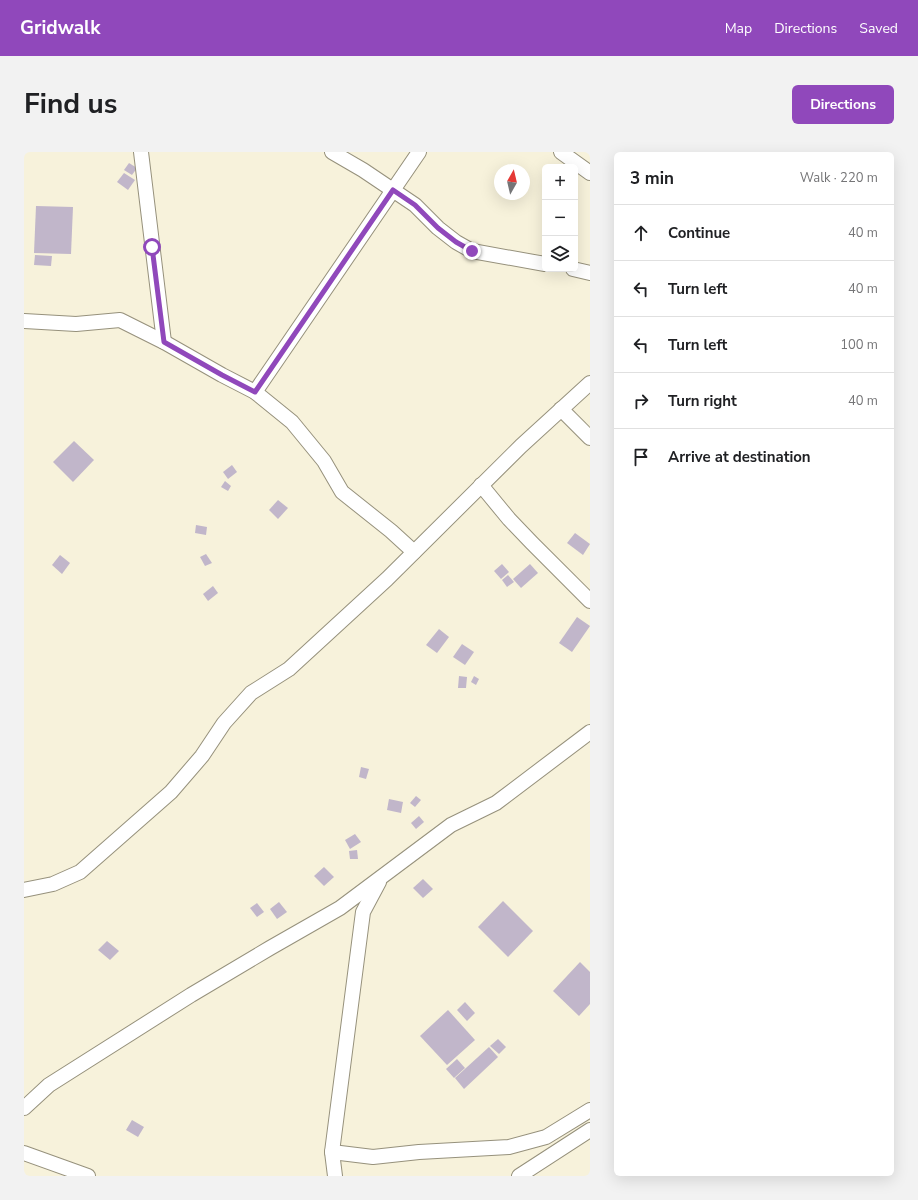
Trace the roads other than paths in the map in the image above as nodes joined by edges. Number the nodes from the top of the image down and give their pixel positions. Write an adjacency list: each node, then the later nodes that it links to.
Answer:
1 (141, 152): 11 (street)
2 (332, 152): 6 (street)
3 (420, 152): 6 (street)
4 (561, 152): 5 (street)
5 (590, 173)
6 (393, 190): 7 (street); 13 (street)
7 (542, 263)
8 (578, 270): 9 (street)
9 (590, 273)
10 (24, 321): 11 (street)
11 (164, 342): 13 (street)
12 (590, 383): 14 (street)
13 (255, 392): 17 (street)
14 (561, 409): 15 (street); 16 (street)
15 (590, 438)
16 (481, 485): 17 (street); 18 (street)
17 (414, 552): 21 (street)
18 (590, 601)
19 (590, 732): 20 (street)
20 (381, 878): 22 (street); 25 (street)
21 (24, 890)
22 (24, 1108)
23 (590, 1110): 25 (street)
24 (590, 1130): 29 (street)
25 (332, 1152): 28 (street)
26 (24, 1153): 27 (street)
27 (88, 1176)
28 (335, 1176)
29 (519, 1176)

